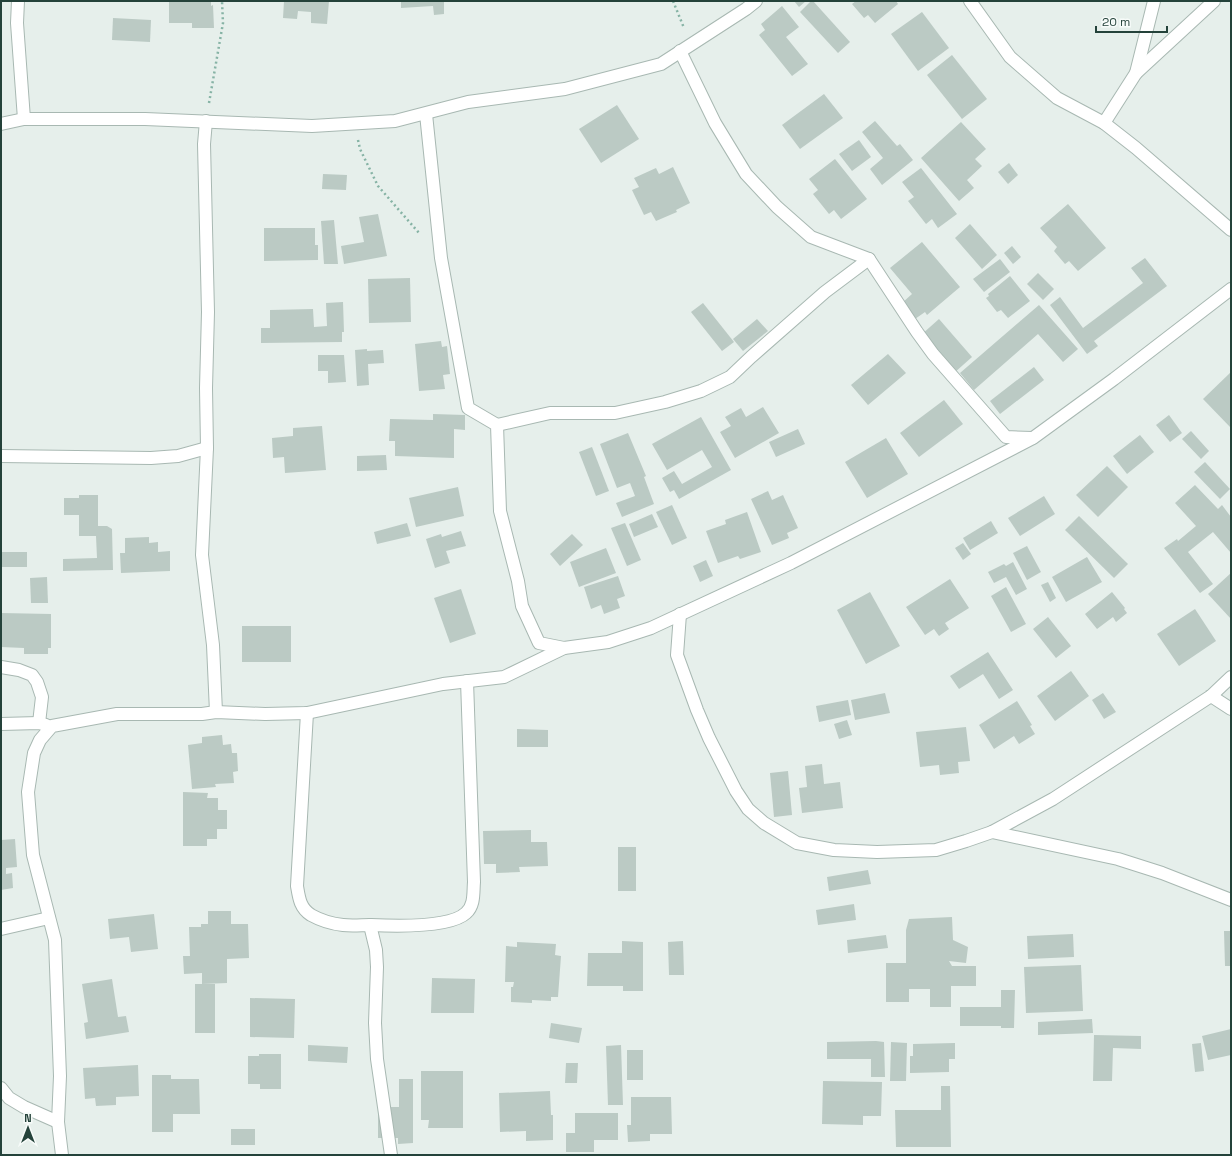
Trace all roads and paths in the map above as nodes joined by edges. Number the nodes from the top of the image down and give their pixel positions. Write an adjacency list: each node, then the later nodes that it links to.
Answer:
1 (18, 1): 11 (street)
2 (222, 1): 12 (path)
3 (673, 1): 8 (path)
4 (756, 1): 8 (street)
5 (970, 1): 13 (street)
6 (1154, 1): 9 (street)
7 (1214, 1): 9 (street)
8 (680, 51): 10 (street); 18 (street)
9 (1136, 73): 13 (street)
10 (426, 114): 15 (street); 20 (street)
11 (24, 119): 12 (street); 14 (street)
12 (206, 121): 15 (street); 22 (street)
13 (1104, 123): 16 (street)
14 (1, 124)
15 (354, 124): 17 (path)
16 (1231, 230)
17 (420, 234)
18 (869, 259): 20 (street); 21 (street)
19 (1231, 289): 21 (street)
20 (497, 424): 25 (street)
21 (1033, 438): 24 (street)
22 (207, 448): 23 (street); 31 (street)
23 (1, 456)
24 (680, 614): 25 (street); 36 (street)
25 (564, 648): 28 (street)
26 (1, 667): 33 (street)
27 (1231, 677): 29 (street)
28 (466, 681): 32 (street); 39 (street)
29 (1211, 696): 30 (street); 36 (street)
30 (1231, 709)
31 (216, 712): 32 (street); 35 (street)
32 (307, 713): 39 (street)
33 (39, 723): 34 (street); 35 (street)
34 (1, 724)
35 (52, 726): 38 (street)
36 (992, 832): 37 (street)
37 (1231, 900)
38 (49, 918): 40 (street); 42 (street)
39 (370, 925): 44 (street)
40 (1, 929)
41 (1, 1088): 42 (street)
42 (58, 1122): 43 (street)
43 (62, 1155)
44 (391, 1155)

